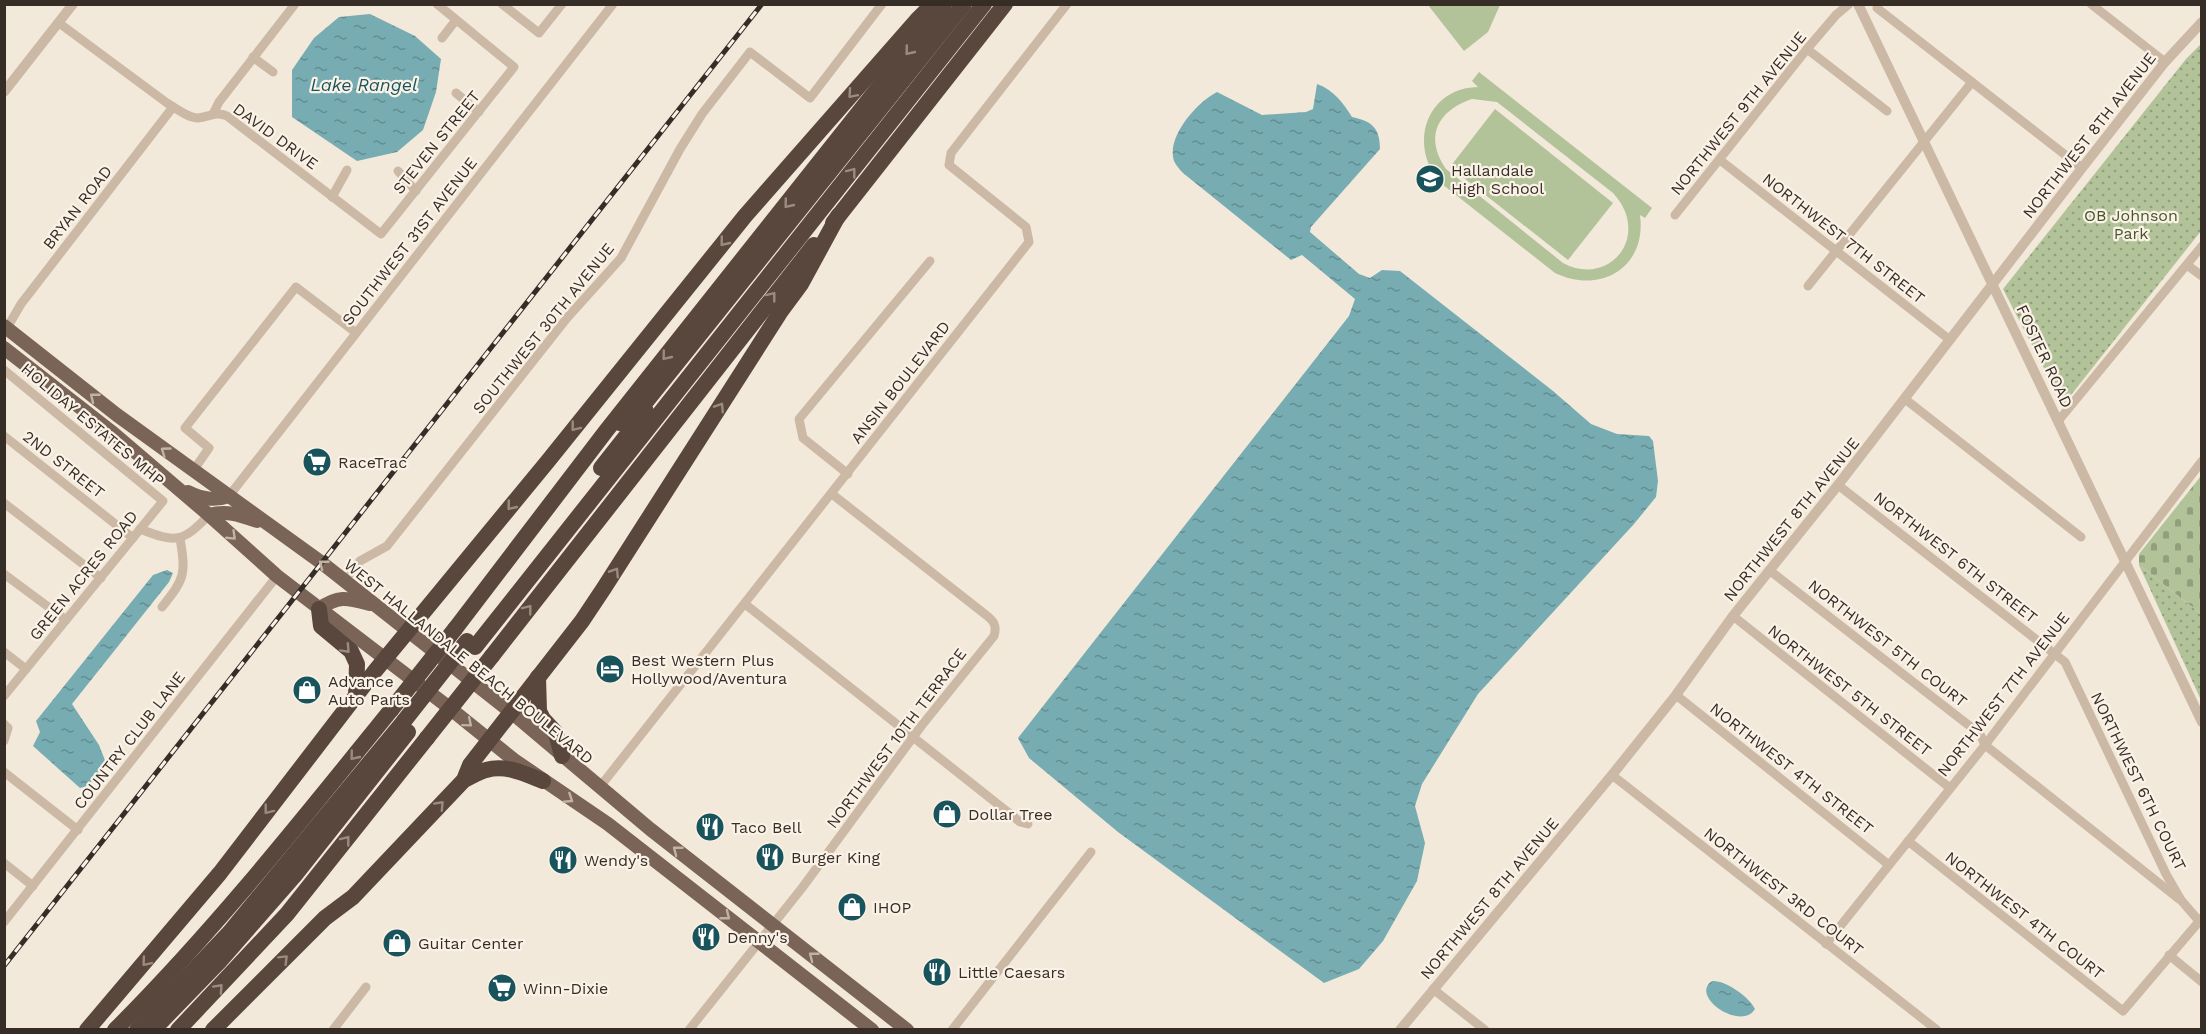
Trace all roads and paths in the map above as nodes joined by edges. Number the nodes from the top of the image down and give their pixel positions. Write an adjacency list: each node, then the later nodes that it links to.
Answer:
1 (73, 4): 20 (street)
2 (295, 4): 25 (street)
3 (437, 4): 19 (street)
4 (502, 4): 5 (street)
5 (562, 4)
6 (614, 4): 55 (street, SOUTHWEST 31ST AVENUE)
7 (882, 4): 85 (street, SOUTHWEST 30TH AVENUE)
8 (933, 4): 92 (highway, one-way to 92)
9 (945, 4): 62 (highway, one-way to 62)
10 (964, 4): 44 (highway)
11 (984, 4): 53 (highway, one-way to 11)
12 (1005, 4): 22 (highway)
13 (1017, 4): 22 (highway)
14 (1067, 4): 66 (street, ANSIN BOULEVARD)
15 (1850, 4): 24 (street, NORTHWEST 9TH AVENUE)
16 (1858, 4): 35 (street, FOSTER ROAD)
17 (2091, 4): 26 (street)
18 (1877, 8): 28 (street)
19 (456, 20): 23 (street); 33 (street, STEVEN STREET)
20 (59, 22): 29 (street); 31 (street, DAVID DRIVE)
21 (2202, 22): 26 (street, NORTHWEST 8TH AVENUE)
22 (984, 31): 43 (highway)
23 (442, 38)
24 (1807, 49): 32 (street); 36 (street, NORTHWEST 9TH AVENUE)
25 (253, 57): 27 (street); 34 (street)
26 (2165, 62): 37 (street, NORTHWEST 8TH AVENUE)
27 (273, 72)
28 (1972, 82): 35 (street); 37 (street)
29 (4, 92)
30 (456, 93): 33 (street)
31 (173, 107): 34 (street, DAVID DRIVE); 54 (street, BRYAN ROAD)
32 (1887, 111)
33 (479, 112): 40 (street, STEVEN STREET)
34 (213, 114): 41 (street, DAVID DRIVE)
35 (1923, 142): 47 (street); 51 (street, FOSTER ROAD)
36 (1720, 160): 42 (street, NORTHWEST 9TH AVENUE); 47 (street, NORTHWEST 7TH STREET)
37 (2082, 168): 51 (street, NORTHWEST 8TH AVENUE)
38 (346, 170): 41 (street)
39 (398, 171): 40 (street)
40 (416, 191): 45 (street, STEVEN STREET)
41 (332, 197): 45 (street, DAVID DRIVE)
42 (1675, 215)
43 (838, 216): 79 (highway, one-way to 43); 98 (highway, one-way to 43)
44 (786, 230): 62 (highway); 93 (highway)
45 (381, 234)
46 (2202, 246): 49 (street)
47 (1836, 250): 52 (street); 56 (street, NORTHWEST 7TH STREET)
48 (930, 261): 66 (street)
49 (2187, 265): 50 (street); 61 (street)
50 (2202, 276)
51 (1993, 283): 56 (street, NORTHWEST 8TH AVENUE); 61 (street, FOSTER ROAD)
52 (1808, 286)
53 (750, 301): 79 (highway); 93 (highway)
54 (6, 327): 58 (main road, WEST HALLANDALE BEACH BOULEVARD)
55 (355, 332): 65 (street); 70 (street, SOUTHWEST 31ST AVENUE)
56 (1950, 340): 60 (street, NORTHWEST 8TH AVENUE)
57 (4, 346): 58 (main road); 67 (main road)
58 (45, 358): 65 (main road, WEST HALLANDALE BEACH BOULEVARD, one-way to 58)
59 (4, 370): 71 (street, HOLIDAY ESTATES MHP)
60 (1905, 399): 68 (street, NORTHWEST 8TH AVENUE); 76 (street)
61 (2059, 420): 80 (street, FOSTER ROAD)
62 (606, 431): 103 (highway, bridge)
63 (4, 436): 77 (street, 2ND STREET)
64 (2202, 461): 80 (street, NORTHWEST 7TH AVENUE)
65 (193, 471): 70 (main road, WEST HALLANDALE BEACH BOULEVARD)
66 (848, 474): 69 (street, ANSIN BOULEVARD)
67 (173, 484): 70 (main road); 73 (main road)
68 (1838, 485): 81 (street, NORTHWEST 8TH AVENUE); 95 (street, NORTHWEST 6TH STREET)
69 (832, 494): 86 (street, ANSIN BOULEVARD); 106 (street, NORTHWEST 10TH TERRACE)
70 (229, 496): 74 (main road, WEST HALLANDALE BEACH BOULEVARD)
71 (163, 501): 75 (street, GREEN ACRES ROAD)
72 (4, 504): 84 (street)
73 (209, 515): 74 (main road); 78 (street); 83 (main road, one-way to 83)
74 (276, 528): 85 (main road, WEST HALLANDALE BEACH BOULEVARD, one-way to 74)
75 (140, 529): 77 (street, GREEN ACRES ROAD); 78 (street)
76 (2081, 537)
77 (133, 538): 84 (street, GREEN ACRES ROAD)
78 (180, 538): 88 (street)
79 (581, 540): 140 (highway, one-way to 79, bridge)
80 (2125, 560): 95 (street, NORTHWEST 7TH AVENUE); 104 (street, FOSTER ROAD)
81 (1769, 570): 90 (street, NORTHWEST 8TH AVENUE); 109 (street, NORTHWEST 5TH COURT)
82 (4, 574): 91 (street)
83 (276, 576): 89 (main road); 118 (street, COUNTRY CLUB LANE)
84 (101, 578): 91 (street, GREEN ACRES ROAD)
85 (344, 580): 87 (main road, WEST HALLANDALE BEACH BOULEVARD)
86 (745, 604): 106 (street); 115 (street, ANSIN BOULEVARD)
87 (375, 605): 89 (main road); 92 (main road, WEST HALLANDALE BEACH BOULEVARD)
88 (162, 607)
89 (319, 609): 96 (main road); 101 (highway, one-way to 101)
90 (1733, 616): 99 (street, NORTHWEST 8TH AVENUE); 116 (street, NORTHWEST 5TH STREET)
91 (66, 620): 97 (street, GREEN ACRES ROAD)
92 (409, 631): 96 (highway); 102 (main road, WEST HALLANDALE BEACH BOULEVARD)
93 (471, 644): 103 (highway, bridge)
94 (4, 652): 97 (street)
95 (2055, 652): 109 (street, NORTHWEST 7TH AVENUE); 124 (street, NORTHWEST 6TH COURT)
96 (385, 659): 101 (highway); 107 (main road, one-way to 107)
97 (26, 669): 100 (street, GREEN ACRES ROAD)
98 (538, 677): 102 (highway); 110 (highway)
99 (1676, 695): 112 (street, NORTHWEST 8TH AVENUE); 122 (street, NORTHWEST 4TH STREET)
100 (4, 696)
101 (356, 696): 136 (highway, one-way to 136)
102 (511, 712): 107 (highway); 110 (main road, WEST HALLANDALE BEACH BOULEVARD)
103 (402, 719): 137 (highway, one-way to 137); 138 (highway); 139 (highway)
104 (2202, 722)
105 (4, 724): 108 (street)
106 (914, 738): 117 (street); 127 (street, NORTHWEST 10TH TERRACE)
107 (488, 740): 113 (highway); 114 (main road)
108 (4, 741)
109 (1985, 745): 116 (street, NORTHWEST 7TH AVENUE); 124 (street, NORTHWEST 5TH COURT)
110 (562, 756): 115 (main road, WEST HALLANDALE BEACH BOULEVARD)
111 (4, 772): 118 (street)
112 (1612, 775): 129 (street, NORTHWEST 3RD COURT); 133 (street, NORTHWEST 8TH AVENUE)
113 (464, 780): 114 (highway); 141 (highway, one-way to 113)
114 (543, 782): 128 (main road, one-way to 128)
115 (599, 788): 127 (main road, WEST HALLANDALE BEACH BOULEVARD, one-way to 115)
116 (1950, 788): 119 (street, NORTHWEST 7TH AVENUE)
117 (1028, 824)
118 (78, 830): 123 (street, COUNTRY CLUB LANE)
119 (1908, 842): 122 (street, NORTHWEST 7TH AVENUE); 130 (street, NORTHWEST 4TH COURT)
120 (1091, 852): 144 (street)
121 (4, 863): 123 (street)
122 (1889, 865): 129 (street, NORTHWEST 7TH AVENUE)
123 (33, 886): 126 (street, COUNTRY CLUB LANE)
124 (2181, 900): 125 (street, NORTHWEST 6TH COURT)
125 (2200, 920): 130 (street)
126 (4, 922)
127 (773, 925): 128 (street, NORTHWEST 10TH TERRACE); 143 (main road, WEST HALLANDALE BEACH BOULEVARD, one-way to 127)
128 (759, 941): 135 (main road); 142 (street, NORTHWEST 10TH TERRACE)
129 (1826, 944): 147 (street, NORTHWEST 3RD COURT)
130 (2169, 955): 131 (street)
131 (2202, 982)
132 (366, 987): 134 (street)
133 (1433, 989): 145 (street, NORTHWEST 8TH AVENUE); 146 (street)
134 (336, 1028)
135 (868, 1028)
136 (87, 1029)
137 (115, 1029)
138 (137, 1029)
139 (153, 1029)
140 (178, 1029)
141 (213, 1029)
142 (689, 1029)
143 (907, 1029)
144 (952, 1029)
145 (1400, 1029)
146 (1485, 1029)
147 (1937, 1029)

